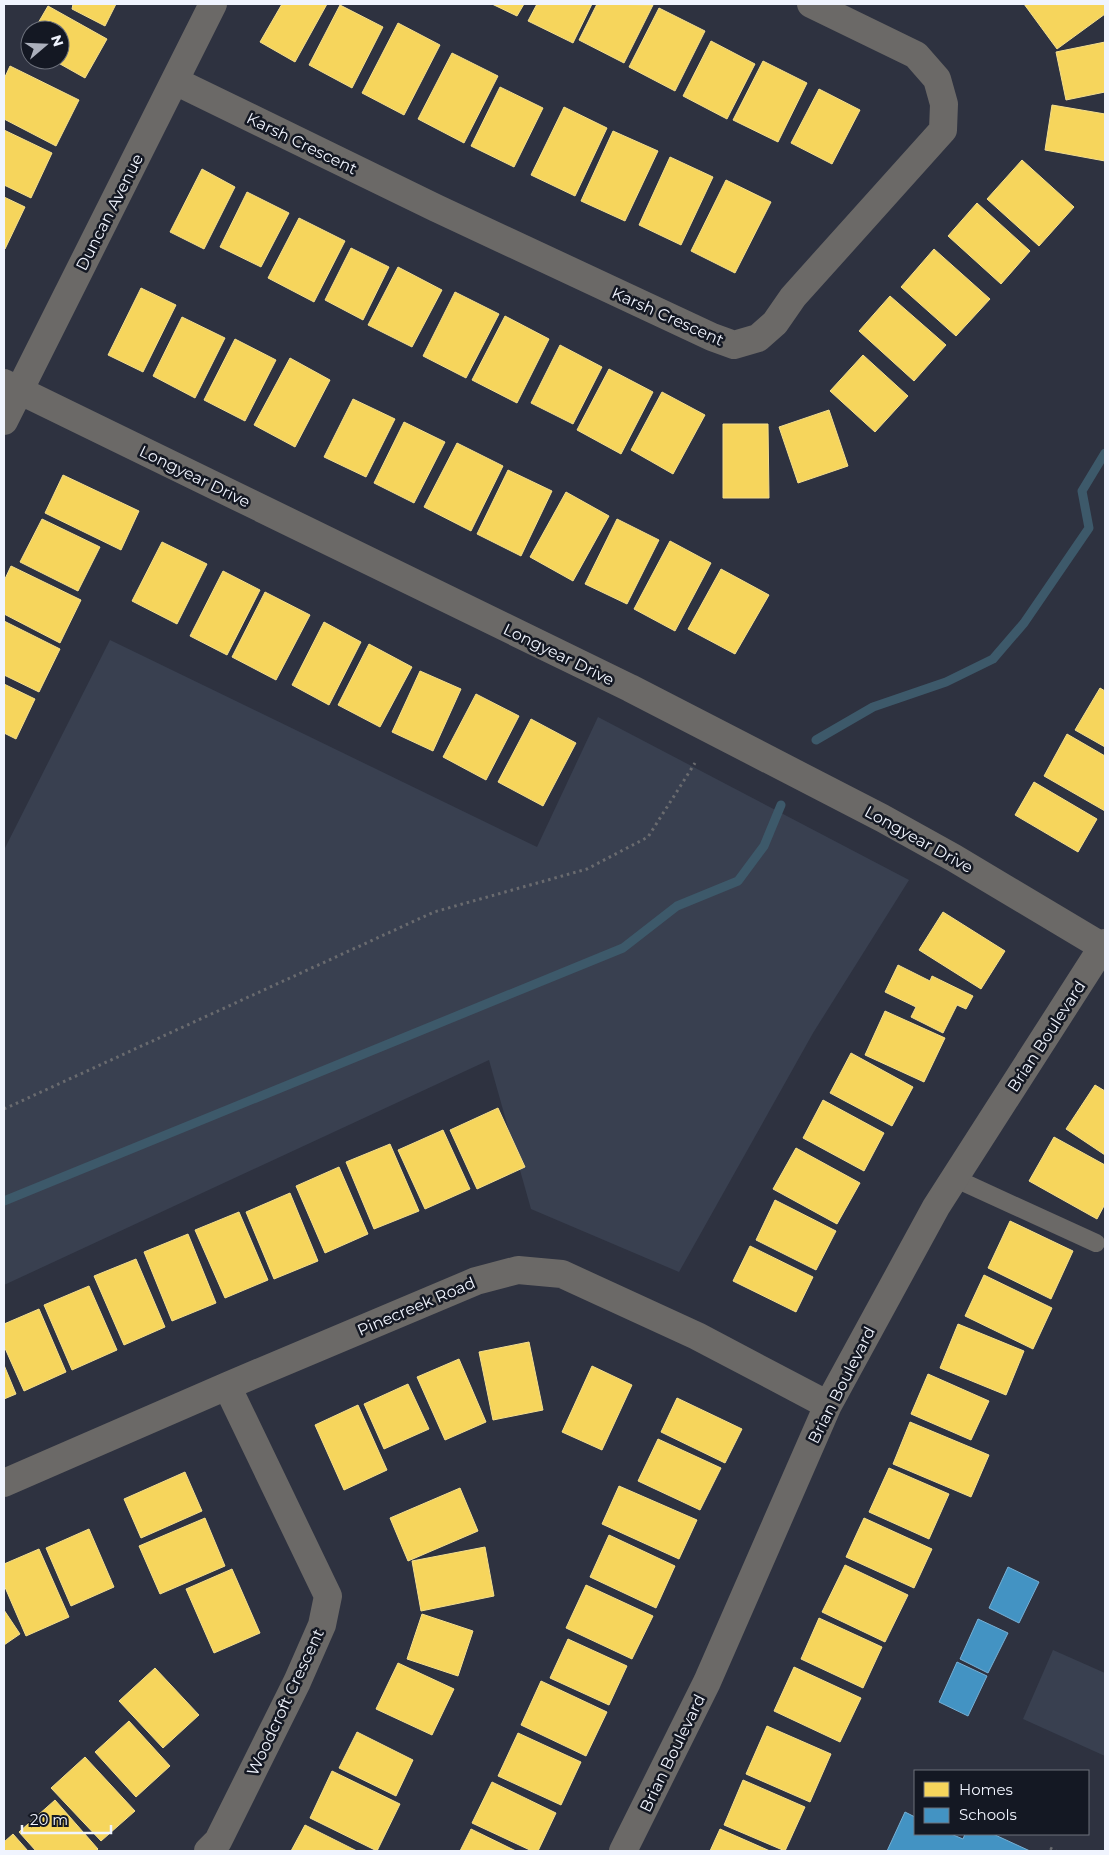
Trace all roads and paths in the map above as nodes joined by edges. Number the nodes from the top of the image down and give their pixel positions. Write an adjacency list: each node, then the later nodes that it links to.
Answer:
1 (213, 4): 3 (street, Duncan Avenue)
2 (811, 4): 3 (street, Karsh Crescent)
3 (175, 81): 4 (street, Duncan Avenue)
4 (11, 387): 5 (street, Duncan Avenue); 7 (street, Longyear Drive)
5 (4, 421)
6 (695, 763): 8 (path)
7 (1104, 945): 9 (street, Brian Boulevard)
8 (4, 1109)
9 (954, 1178): 10 (lane); 12 (street, Brian Boulevard)
10 (1096, 1243)
11 (227, 1386): 12 (street, Pinecreek Road); 13 (street, Pinecreek Road); 15 (street, Woodcroft Crescent)
12 (828, 1405): 16 (street, Brian Boulevard)
13 (4, 1483)
14 (1050, 1848): 17 (path)
15 (208, 1851)
16 (623, 1851)
17 (1056, 1851)

